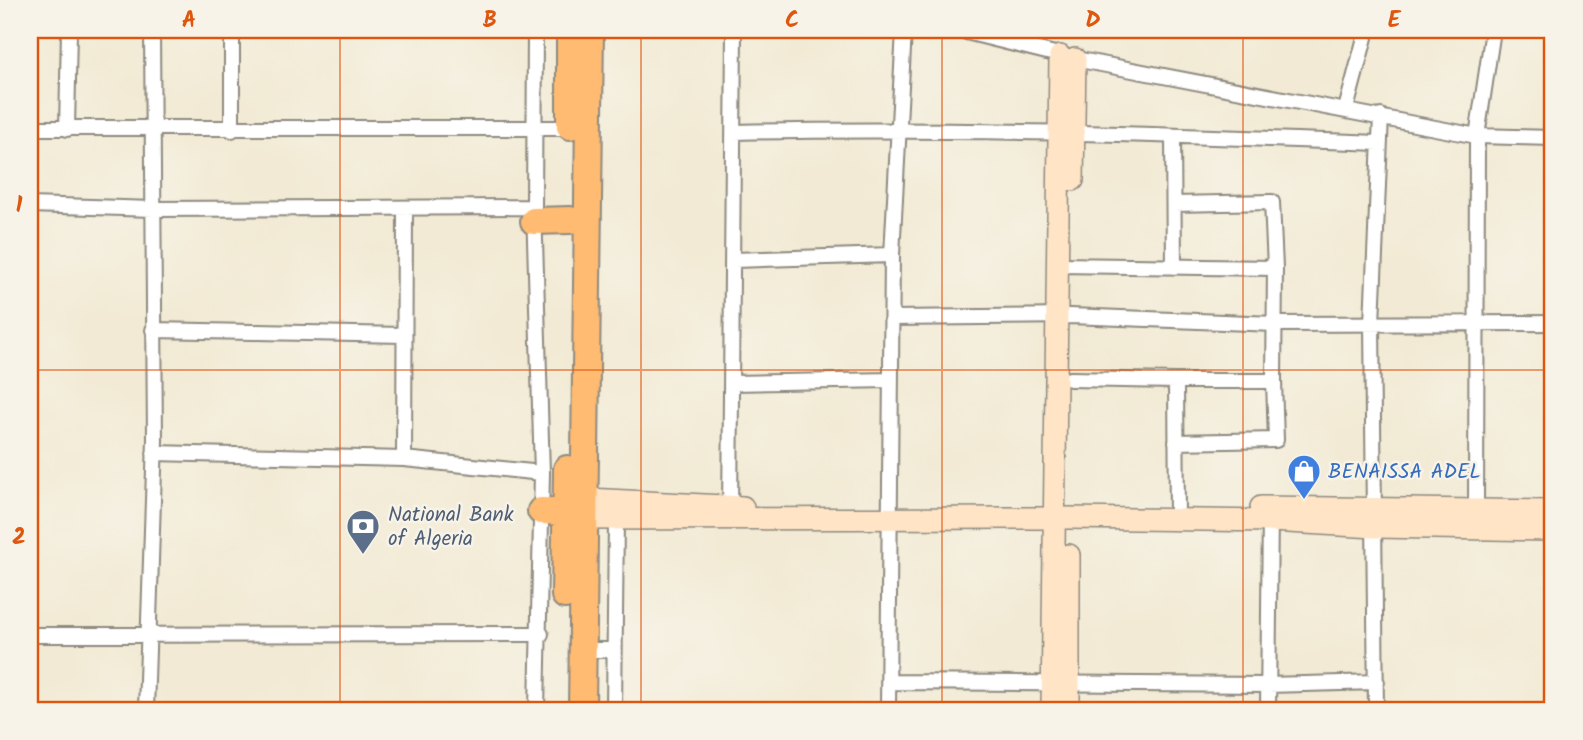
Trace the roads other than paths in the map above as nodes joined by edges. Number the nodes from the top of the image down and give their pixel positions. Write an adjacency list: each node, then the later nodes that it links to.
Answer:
1 (69, 30): 21 (street)
2 (152, 30): 18 (street)
3 (232, 30): 22 (street)
4 (535, 30): 16 (street)
5 (570, 30): 19 (highway)
6 (590, 30): 57 (highway)
7 (734, 30): 23 (street)
8 (904, 30): 20 (street)
9 (958, 30): 12 (street)
10 (1367, 30): 14 (street)
11 (1493, 30): 26 (street)
12 (1013, 36): 13 (street)
13 (1068, 57): 14 (street); 24 (street)
14 (1346, 109): 15 (street)
15 (1381, 116): 26 (street); 28 (street)
16 (535, 127): 19 (street); 22 (street); 33 (street)
17 (30, 128): 21 (street)
18 (151, 128): 21 (street); 22 (street); 31 (street)
19 (570, 128): 34 (highway)
20 (898, 128): 23 (street); 24 (street); 35 (street)
21 (67, 129)
22 (232, 130)
23 (735, 132): 36 (street)
24 (1066, 132): 25 (street); 37 (street)
25 (1173, 136): 28 (street); 29 (street)
26 (1477, 136): 27 (street); 43 (street)
27 (1553, 138)
28 (1380, 143): 42 (street)
29 (1174, 204): 38 (street); 39 (street)
30 (30, 205): 31 (street)
31 (153, 209): 32 (street); 46 (street)
32 (405, 210): 33 (street); 47 (street)
33 (534, 214): 34 (highway); 56 (street)
34 (570, 220): 57 (highway)
35 (892, 256): 36 (street); 41 (street)
36 (734, 260): 52 (street)
37 (1064, 265): 38 (street); 40 (street)
38 (1174, 267): 39 (street)
39 (1275, 268): 45 (street)
40 (1063, 317): 41 (street); 45 (street); 48 (street); 60 (street)
41 (892, 318): 49 (street)
42 (1372, 323): 43 (street); 45 (street); 64 (street)
43 (1477, 323): 44 (street); 65 (street)
44 (1553, 323)
45 (1275, 324): 51 (street)
46 (153, 330): 47 (street); 54 (street)
47 (403, 335): 55 (street)
48 (1070, 379): 50 (street); 60 (street)
49 (891, 380): 52 (street); 59 (street)
50 (1176, 382): 51 (street); 53 (street)
51 (1274, 382): 53 (street)
52 (732, 383): 61 (street)
53 (1176, 442): 62 (street)
54 (154, 453): 55 (street); 68 (street)
55 (404, 459): 56 (street)
56 (541, 473): 57 (street)
57 (568, 509): 61 (street); 66 (street); 69 (street); 71 (highway); 79 (highway)
58 (1553, 511): 65 (street)
59 (890, 512): 60 (street); 61 (street); 73 (street)
60 (1063, 512): 62 (street); 75 (street)
61 (730, 514): 66 (street)
62 (1177, 514): 63 (street)
63 (1270, 514): 64 (street); 76 (street)
64 (1374, 518): 65 (street); 74 (street)
65 (1476, 519): 67 (street)
66 (615, 520): 72 (street)
67 (1553, 530)
68 (148, 634): 69 (street); 70 (street); 77 (street)
69 (541, 634): 78 (street)
70 (30, 635)
71 (582, 650): 72 (street); 80 (highway)
72 (614, 650): 81 (street)
73 (890, 682): 75 (street); 82 (street)
74 (1377, 682): 76 (street); 86 (street)
75 (1061, 684): 76 (street); 83 (street); 84 (street)
76 (1268, 685): 85 (street)
77 (146, 710)
78 (537, 710)
79 (564, 710)
80 (582, 710)
81 (614, 710)
82 (888, 710)
83 (1052, 710)
84 (1069, 710)
85 (1268, 710)
86 (1376, 710)

